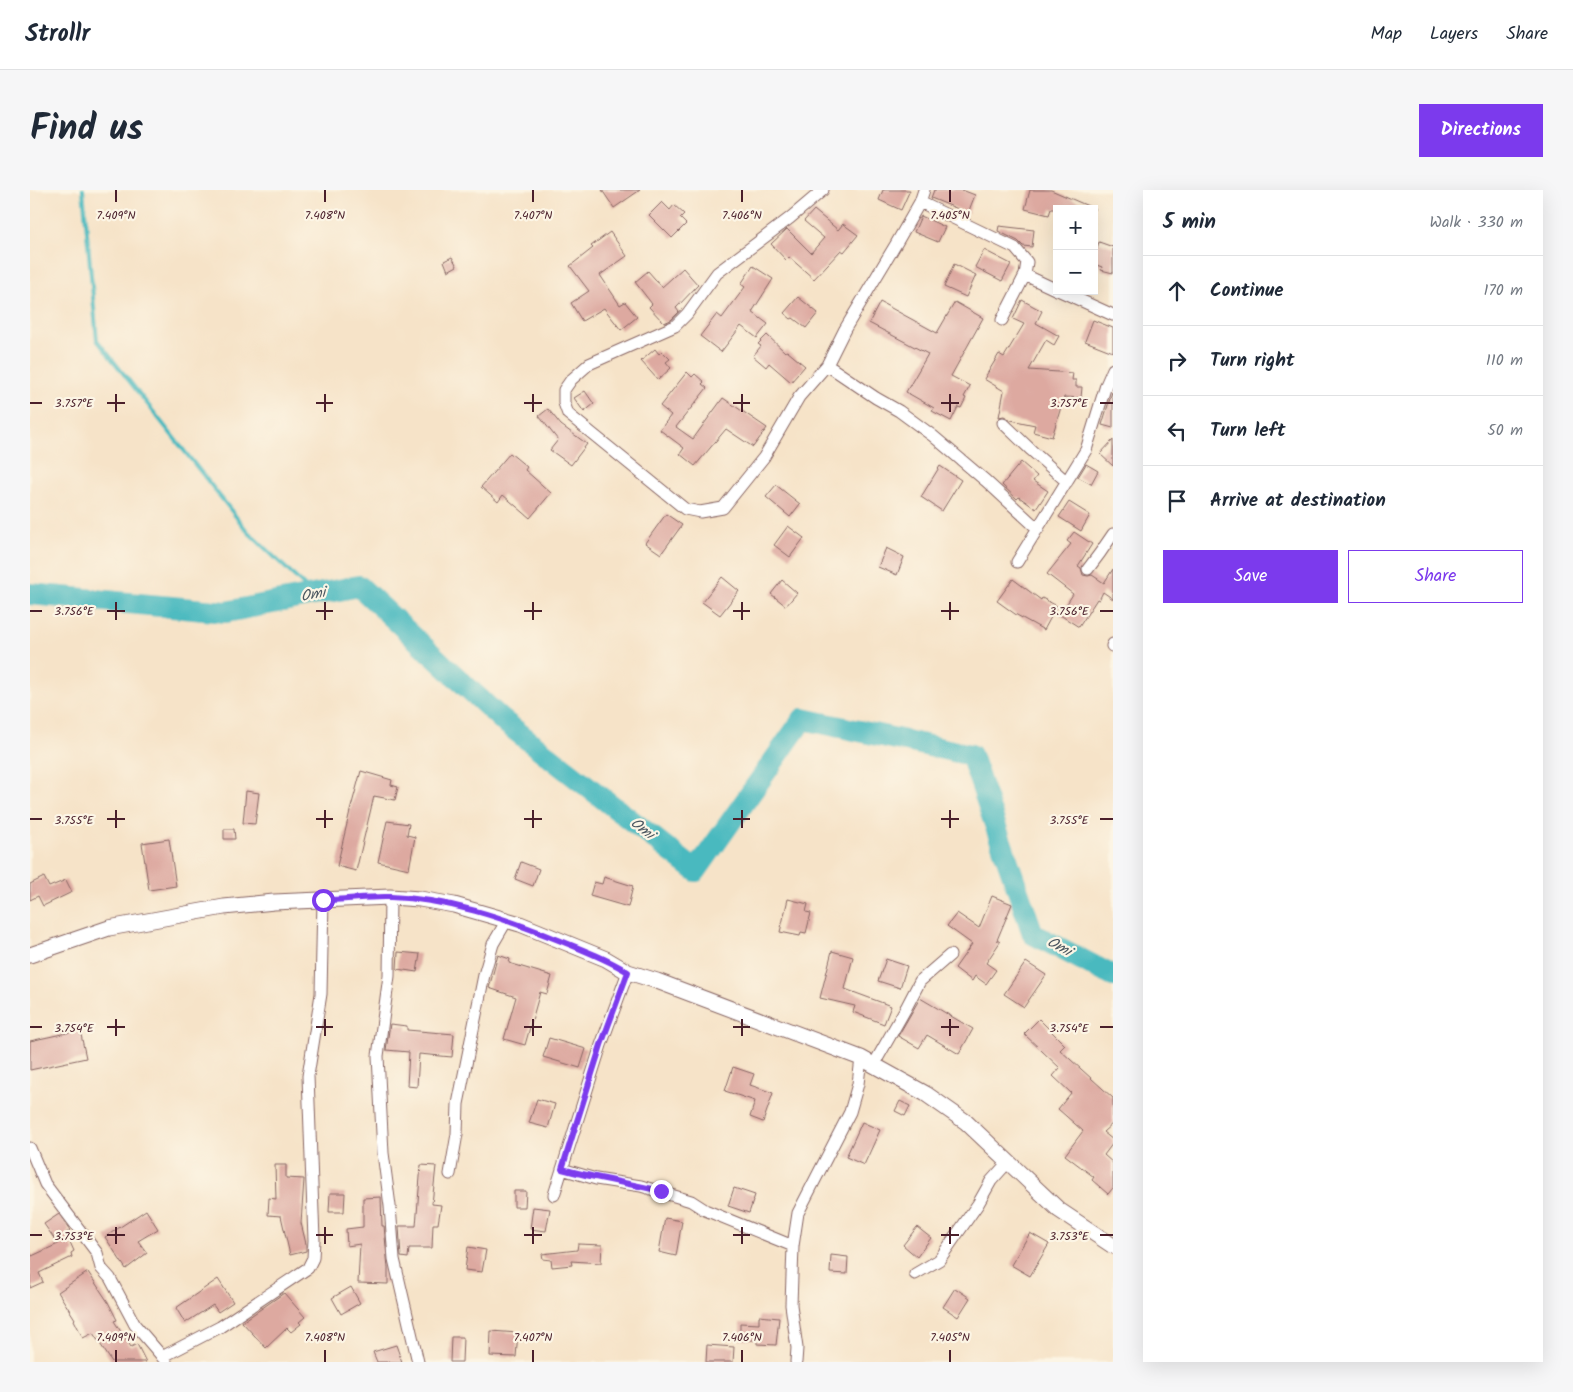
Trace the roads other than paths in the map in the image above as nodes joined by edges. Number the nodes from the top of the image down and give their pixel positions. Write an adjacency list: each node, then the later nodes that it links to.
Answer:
1 (823, 190): 9 (street)
2 (924, 190): 3 (street)
3 (920, 202): 4 (street); 9 (street)
4 (1025, 275): 5 (street); 8 (street)
5 (1053, 288)
6 (1069, 295): 7 (street)
7 (1113, 315)
8 (1002, 320)
9 (827, 365): 13 (street)
10 (1113, 369): 12 (street)
11 (1003, 423): 12 (street)
12 (1067, 482): 13 (street)
13 (1038, 529): 15 (street)
14 (1113, 534): 16 (street)
15 (1017, 562)
16 (1088, 569)
17 (390, 897): 18 (main road); 19 (main road); 33 (street)
18 (323, 900): 20 (main road); 32 (street)
19 (506, 920): 22 (main road); 27 (street)
20 (30, 955)
21 (950, 956): 23 (street)
22 (628, 972): 23 (main road); 26 (street)
23 (867, 1062): 25 (main road); 29 (street)
24 (30, 1148): 32 (street)
25 (1009, 1162): 30 (main road); 31 (street)
26 (562, 1169): 28 (street); 29 (street)
27 (450, 1174)
28 (554, 1195)
29 (793, 1246): 34 (street)
30 (1113, 1246)
31 (915, 1274)
32 (164, 1359)
33 (418, 1362)
34 (797, 1362)

